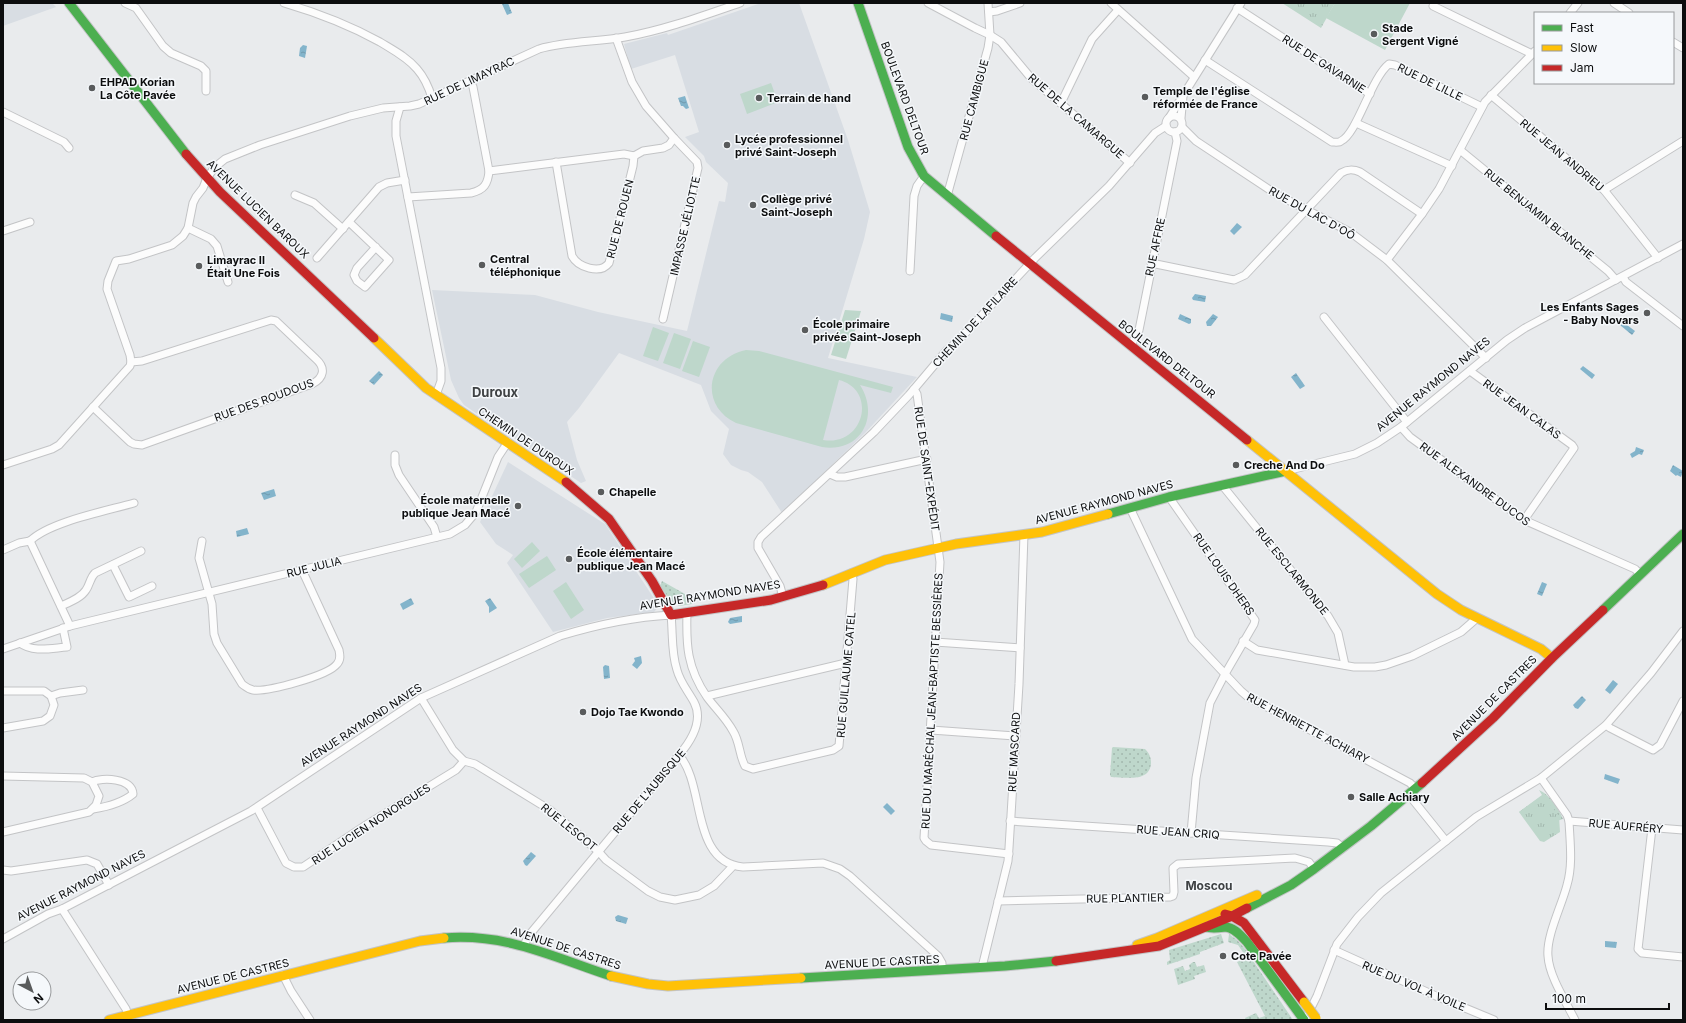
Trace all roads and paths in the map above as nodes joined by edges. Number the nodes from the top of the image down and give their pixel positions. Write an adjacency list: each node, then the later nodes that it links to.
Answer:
1 (68, 3): 54 (street, AVENUE LUCIEN BAROUX)
2 (125, 3): 27 (street)
3 (284, 3): 12 (street)
4 (740, 3): 20 (street, RUE DE LIMAYRAC)
5 (858, 3): 53 (street, BOULEVARD DELTOUR)
6 (928, 3): 19 (street, RUE DE LA CAMARGUE)
7 (988, 3): 16 (street, RUE CAMBIGUE)
8 (1020, 3): 16 (street)
9 (1111, 3): 15 (street)
10 (1578, 3): 17 (street)
11 (1614, 3): 18 (street)
12 (293, 4): 31 (street)
13 (1239, 6): 24 (street); 29 (street, RUE DE GAVARNIE)
14 (1432, 6): 23 (street)
15 (1118, 10): 25 (street); 32 (street)
16 (989, 12): 19 (street, RUE CAMBIGUE)
17 (1571, 12)
18 (1628, 12)
19 (990, 35): 32 (street, RUE DE LA CAMARGUE); 58 (street, RUE CAMBIGUE)
20 (616, 38): 26 (street, RUE DE LIMAYRAC); 42 (street, IMPASSE JÉLIOTTE)
21 (1674, 43): 22 (street)
22 (1683, 48)
23 (1534, 52): 30 (street)
24 (1205, 60): 25 (street); 38 (street, RUE DE GAVARNIE)
25 (1194, 77): 28 (street)
26 (470, 81): 31 (street, RUE DE LIMAYRAC); 52 (street)
27 (206, 91)
28 (1184, 92): 36 (street); 37 (street)
29 (1370, 94): 34 (street, RUE DE LILLE); 38 (street, RUE DE GAVARNIE)
30 (1491, 96): 34 (street); 56 (street, RUE JEAN ANDRIEU)
31 (432, 98): 33 (street, RUE DE LIMAYRAC)
32 (1061, 103): 50 (street, RUE DE LA CAMARGUE)
33 (400, 107): 54 (street, RUE DE LIMAYRAC); 55 (street)
34 (1482, 107): 47 (street)
35 (3, 112): 45 (street)
36 (1168, 118): 37 (street); 39 (street)
37 (1181, 118): 40 (street)
38 (1356, 123): 51 (street)
39 (1166, 126): 41 (street); 50 (street, CHEMIN DE LAFILAIRE)
40 (1182, 127): 41 (street); 43 (street, RUE DU LAC D'OÔ)
41 (1175, 132): 46 (street, RUE AFFRE)
42 (674, 138): 48 (street); 78 (street, IMPASSE JÉLIOTTE)
43 (1192, 138): 46 (street); 60 (street, RUE DU LAC D'OÔ)
44 (1683, 141): 56 (street)
45 (70, 148)
46 (1176, 148): 72 (street, RUE AFFRE)
47 (1460, 150): 51 (street); 75 (street, RUE BENJAMIN BLANCHE)
48 (634, 156): 49 (street); 49 (street, RUE DE ROUEN)
49 (556, 162): 52 (street)
50 (1130, 163): 73 (street, CHEMIN DE LAFILAIRE)
51 (1452, 166): 61 (street)
52 (489, 171): 59 (street)
53 (924, 176): 58 (street, BOULEVARD DELTOUR); 74 (street)
54 (207, 178): 64 (street, RUE DE LIMAYRAC); 85 (street, AVENUE LUCIEN BAROUX)
55 (405, 180): 59 (street); 63 (street)
56 (1604, 190): 70 (street, RUE JEAN ANDRIEU)
57 (295, 195): 65 (street)
58 (947, 196): 73 (street, BOULEVARD DELTOUR)
59 (408, 197): 85 (street)
60 (1308, 209): 61 (street); 71 (street, RUE DU LAC D'OÔ); 72 (street)
61 (1422, 214): 71 (street)
62 (30, 222): 66 (street)
63 (349, 222): 65 (street); 68 (street)
64 (188, 228): 76 (street); 82 (street)
65 (342, 229): 69 (street)
66 (3, 231)
67 (1683, 244): 70 (street, AVENUE RAYMOND NAVES)
68 (376, 247): 68 (street)
69 (317, 258)
70 (1658, 258): 75 (street, AVENUE RAYMOND NAVES)
71 (1387, 260): 81 (street, RUE DU LAC D'OÔ)
72 (1151, 263): 80 (street, RUE AFFRE)
73 (1030, 264): 80 (street, BOULEVARD DELTOUR); 84 (street, CHEMIN DE LAFILAIRE)
74 (910, 271)
75 (1620, 279): 79 (street, RUE BENJAMIN BLANCHE); 81 (street, AVENUE RAYMOND NAVES)
76 (228, 282)
77 (1324, 317): 87 (street, RUE ALEXANDRE DUCOS)
78 (663, 319)
79 (1683, 326)
80 (1131, 346): 92 (street, BOULEVARD DELTOUR)
81 (1486, 358): 83 (street, AVENUE RAYMOND NAVES)
82 (131, 362): 86 (street); 86 (street, RUE DES ROUDOUS)
83 (1470, 371): 87 (street, AVENUE RAYMOND NAVES); 98 (street, RUE JEAN CALAS)
84 (914, 389): 90 (street, RUE DE SAINT-EXPÉDIT); 93 (street, CHEMIN DE LAFILAIRE)
85 (436, 395): 88 (street, CHEMIN DE DUROUX)
86 (93, 407): 91 (street)
87 (1404, 425): 92 (street, AVENUE RAYMOND NAVES); 98 (street, RUE ALEXANDRE DUCOS)
88 (508, 442): 101 (street, RUE JULIA); 116 (street, CHEMIN DE DUROUX)
89 (395, 455): 101 (street)
90 (927, 459): 93 (street); 104 (street, RUE DE SAINT-EXPÉDIT)
91 (3, 465)
92 (1286, 471): 94 (street, AVENUE RAYMOND NAVES); 117 (street, BOULEVARD DELTOUR)
93 (830, 474): 113 (street, CHEMIN DE LAFILAIRE)
94 (1222, 485): 95 (street, AVENUE RAYMOND NAVES); 127 (street, RUE ESCLARMONDE)
95 (1169, 497): 97 (street, AVENUE RAYMOND NAVES); 121 (street, RUE LOUIS DHERS)
96 (134, 503): 103 (street)
97 (1130, 508): 99 (street, AVENUE RAYMOND NAVES); 128 (street, RUE HENRIETTE ACHIARY)
98 (1524, 520): 110 (street, RUE ALEXANDRE DUCOS)
99 (1024, 534): 104 (street, AVENUE RAYMOND NAVES); 123 (street, RUE MASCARD)
100 (1683, 534): 110 (street, AVENUE DE CASTRES)
101 (437, 537): 108 (street, RUE JULIA)
102 (202, 541): 112 (street)
103 (30, 542): 105 (street); 114 (street)
104 (938, 549): 109 (street, AVENUE RAYMOND NAVES); 120 (street, RUE DU MARÉCHAL JEAN-BAPTISTE BESSIÈRES)
105 (3, 550)
106 (141, 551): 107 (street)
107 (113, 565): 111 (street); 114 (street)
108 (302, 570): 112 (street, RUE JULIA); 112 (street)
109 (851, 573): 113 (street, AVENUE RAYMOND NAVES); 126 (street, RUE GUILLAUME CATEL)
110 (1640, 574): 125 (street, AVENUE DE CASTRES)
111 (152, 586)
112 (208, 593): 118 (street, RUE JULIA)
113 (783, 597): 115 (street, AVENUE RAYMOND NAVES)
114 (61, 606): 118 (street)
115 (687, 612): 116 (street, AVENUE RAYMOND NAVES); 132 (street)
116 (671, 615): 133 (street, AVENUE RAYMOND NAVES); 139 (street, RUE DE L'AUBISQUE)
117 (1477, 618): 125 (street, BOULEVARD DELTOUR); 127 (street)
118 (66, 627): 122 (street, RUE JULIA); 122 (street)
119 (1683, 631): 135 (street)
120 (935, 642): 123 (street); 137 (street, RUE DU MARÉCHAL JEAN-BAPTISTE BESSIÈRES)
121 (1243, 642): 127 (street); 128 (street, RUE LOUIS DHERS)
122 (20, 643): 124 (street, RUE JULIA)
123 (1020, 648): 138 (street, RUE MASCARD)
124 (3, 649)
125 (1552, 658): 144 (street, AVENUE DE CASTRES)
126 (846, 663): 132 (street); 132 (street, RUE GUILLAUME CATEL)
127 (1345, 665)
128 (1225, 674): 144 (street, RUE HENRIETTE ACHIARY); 152 (street, RUE LOUIS DHERS)
129 (83, 690): 131 (street)
130 (3, 691): 131 (street)
131 (50, 696): 136 (street)
132 (707, 696)
133 (421, 698): 140 (street, RUE LESCOT); 145 (street, AVENUE RAYMOND NAVES)
134 (1683, 701): 135 (street)
135 (1606, 725): 142 (street)
136 (3, 728)
137 (931, 730): 138 (street); 156 (street, RUE DU MARÉCHAL JEAN-BAPTISTE BESSIÈRES)
138 (1014, 736): 147 (street, RUE MASCARD)
139 (679, 755): 155 (street, RUE DE L'AUBISQUE); 157 (street)
140 (464, 761): 145 (street, RUE LUCIEN NONORGUES); 155 (street, RUE LESCOT)
141 (3, 776): 143 (street)
142 (1541, 778): 148 (street); 153 (street)
143 (92, 782): 146 (street); 146 (street)
144 (1413, 792): 153 (street, RUE HENRIETTE ACHIARY); 154 (street, AVENUE DE CASTRES)
145 (257, 808): 160 (street, AVENUE RAYMOND NAVES)
146 (93, 809): 151 (street)
147 (1010, 821): 152 (street, RUE JEAN CRIQ); 156 (street, RUE MASCARD)
148 (1569, 821): 149 (street, RUE AUFRÉRY); 185 (street)
149 (1652, 828): 150 (street, RUE AUFRÉRY); 175 (street)
150 (1683, 830)
151 (3, 832)
152 (1191, 833): 154 (street, RUE JEAN CRIQ)
153 (1446, 841): 173 (street)
154 (1343, 848): 158 (street, AVENUE DE CASTRES)
155 (598, 851): 157 (street, RUE LESCOT); 172 (street, RUE DE L'AUBISQUE)
156 (1009, 854): 162 (street, RUE MASCARD)
157 (733, 866): 177 (street)
158 (1314, 869): 161 (street, AVENUE DE CASTRES); 162 (street, RUE PLANTIER); 163 (street, AVENUE DE CASTRES)
159 (3, 870): 160 (street)
160 (109, 884): 164 (street, AVENUE RAYMOND NAVES)
161 (1276, 886): 165 (street, AVENUE DE CASTRES); 166 (street, AVENUE DE CASTRES)
162 (998, 901): 176 (street, RUE MASCARD)
163 (1259, 902): 166 (street, AVENUE DE CASTRES); 168 (street)
164 (62, 909): 170 (street, AVENUE RAYMOND NAVES); 179 (street)
165 (1217, 912): 167 (street); 174 (street, AVENUE DE CASTRES)
166 (1241, 912): 167 (street, AVENUE DE CASTRES); 168 (street)
167 (1232, 916): 168 (street); 169 (street, AVENUE DE CASTRES)
168 (1244, 923): 171 (street); 180 (street, bridge)
169 (1205, 927): 171 (street, AVENUE DE CASTRES); 174 (street, AVENUE DE CASTRES)
170 (3, 939)
171 (1247, 942): 183 (street)
172 (524, 945): 177 (street, AVENUE DE CASTRES); 178 (street, AVENUE DE CASTRES)
173 (1334, 950): 183 (street); 184 (street, RUE DU VOL À VOILE)
174 (1120, 951): 176 (street, AVENUE DE CASTRES)
175 (1683, 957)
176 (982, 967): 177 (street, AVENUE DE CASTRES)
177 (942, 970)
178 (284, 975): 179 (street, AVENUE DE CASTRES); 182 (street)
179 (128, 1015): 181 (street, AVENUE DE CASTRES)
180 (1317, 1019)
181 (109, 1020)
182 (310, 1020)
183 (1304, 1020)
184 (1494, 1020)
185 (1575, 1020)

